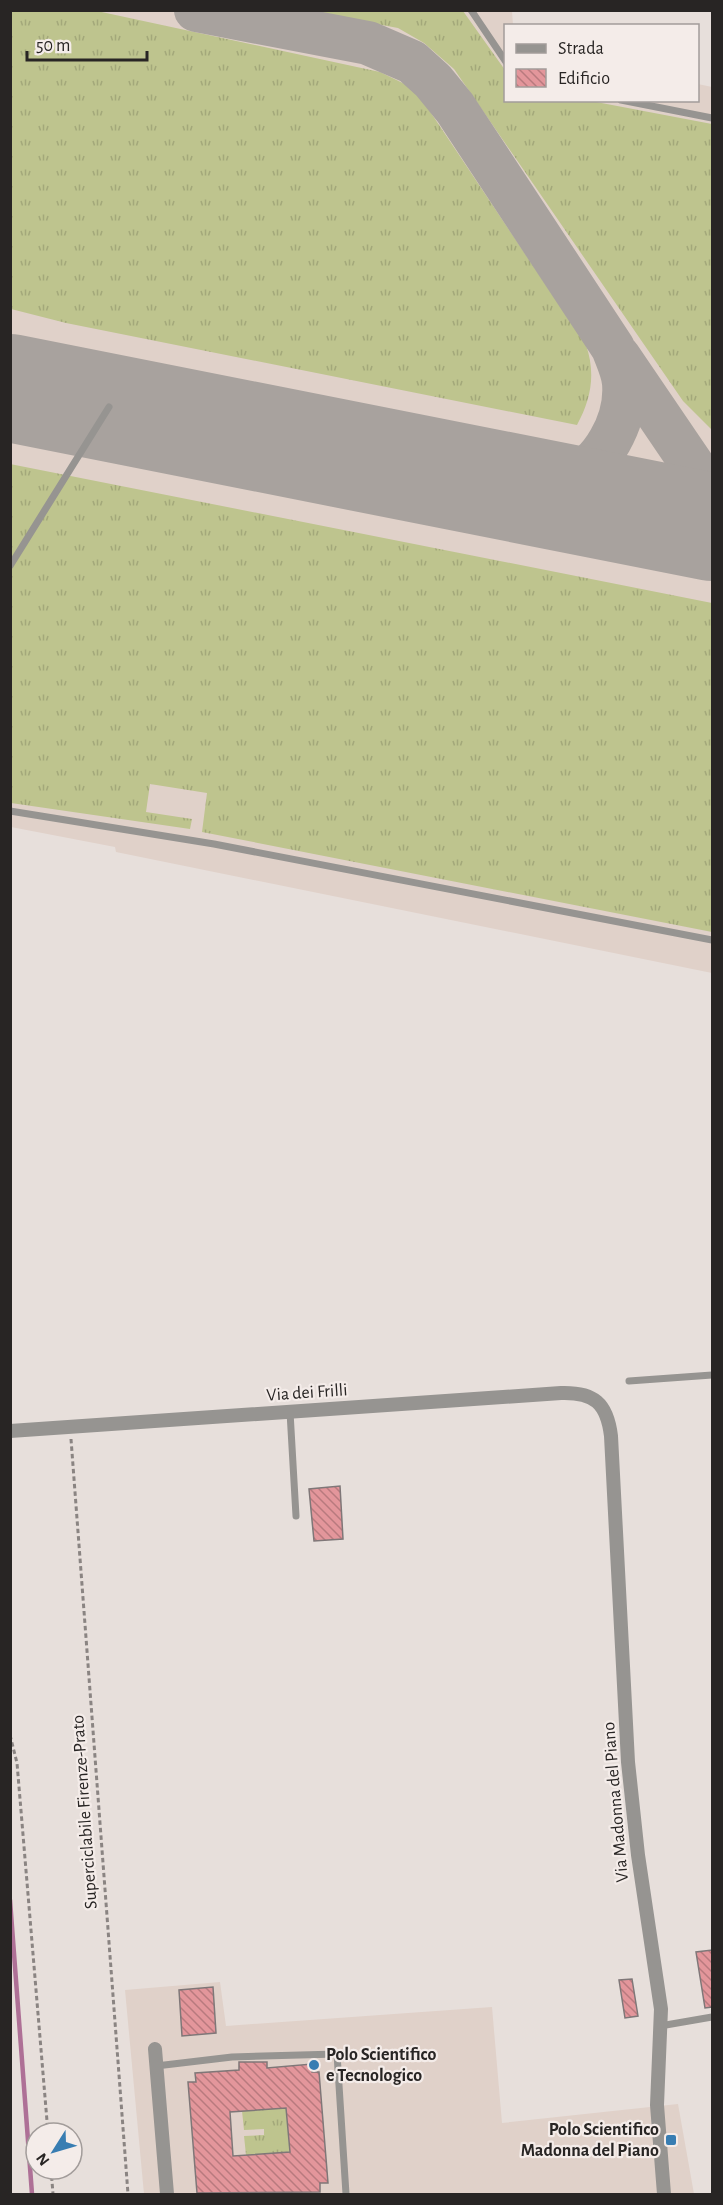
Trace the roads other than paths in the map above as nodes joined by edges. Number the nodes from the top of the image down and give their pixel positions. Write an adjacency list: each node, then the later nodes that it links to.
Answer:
1 (471, 10): 2 (lane)
2 (504, 59)
3 (631, 102): 4 (lane)
4 (712, 118)
5 (109, 407): 6 (lane)
6 (10, 566)
7 (10, 811): 8 (lane)
8 (712, 940)
9 (712, 1375): 10 (lane)
10 (629, 1381)
11 (602, 1406): 12 (street, Via dei Frilli); 16 (street, Via Madonna del Piano)
12 (290, 1412): 13 (street, Via dei Frilli); 14 (lane)
13 (10, 1431)
14 (296, 1516)
15 (712, 2017): 16 (lane)
16 (660, 2026): 21 (street, Via Madonna del Piano)
17 (155, 2049): 18 (street)
18 (156, 2066): 19 (street); 20 (lane)
19 (167, 2194)
20 (346, 2194)
21 (664, 2194)

